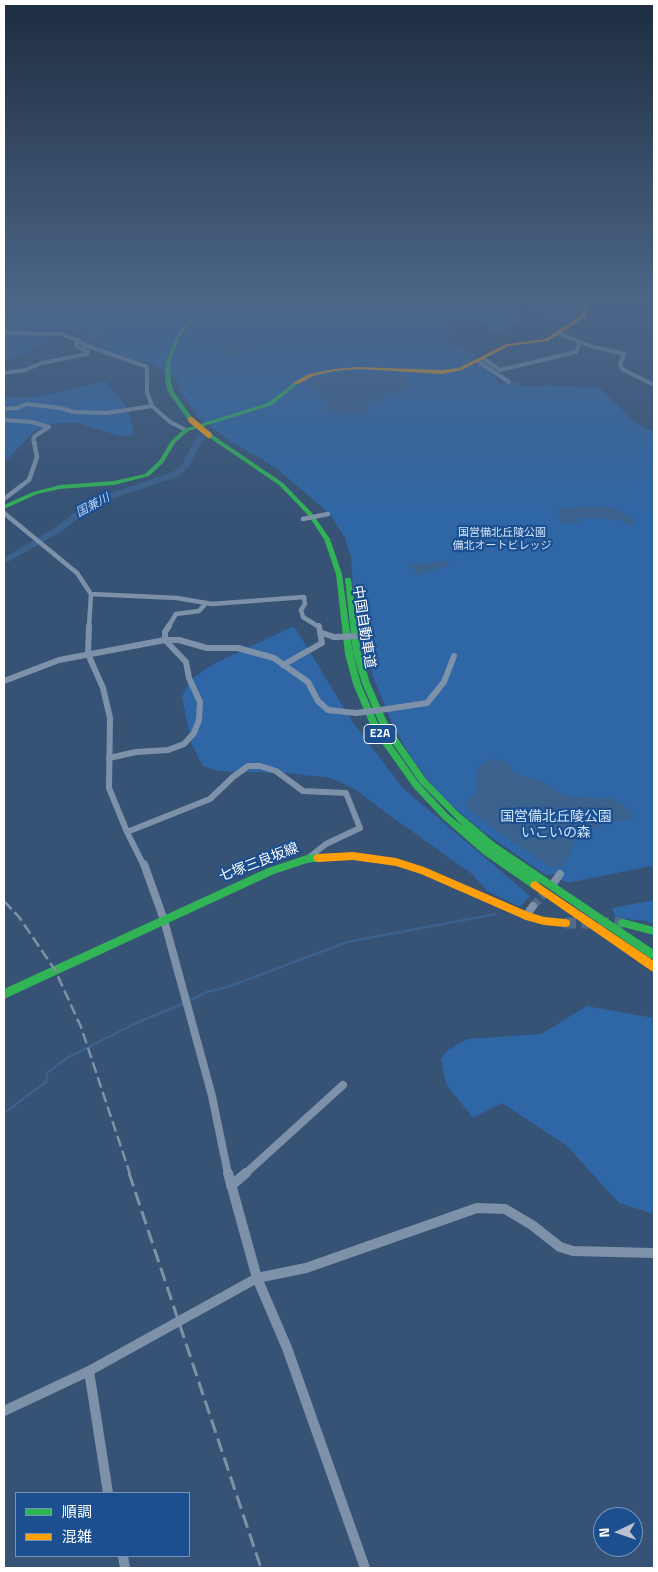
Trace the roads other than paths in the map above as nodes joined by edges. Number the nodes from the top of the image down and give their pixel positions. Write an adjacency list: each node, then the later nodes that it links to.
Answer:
1 (147, 373): 9 (street)
2 (168, 373): 12 (main road, 中国自動車道 / E2A)
3 (174, 373): 12 (main road, 中国自動車道 / E2A)
4 (316, 373): 12 (main road)
5 (498, 373): 7 (street)
6 (631, 373): 8 (street)
7 (509, 382)
8 (654, 385)
9 (152, 406): 10 (street); 12 (street)
10 (4, 409)
11 (4, 420): 14 (street)
12 (191, 423): 13 (main road, 中国自動車道 / E2A, bridge); 15 (main road)
13 (212, 434): 39 (main road, 中国自動車道 / E2A); 40 (main road, 中国自動車道 / E2A)
14 (4, 500)
15 (4, 507)
16 (4, 513): 19 (street)
17 (328, 514): 18 (street, bridge)
18 (303, 519)
19 (91, 594): 20 (street); 24 (street)
20 (206, 603): 21 (street); 23 (street)
21 (322, 633): 22 (street, bridge); 26 (street)
22 (365, 636)
23 (165, 640): 24 (street); 26 (street); 28 (street)
24 (88, 654): 27 (street); 28 (street)
25 (454, 656): 26 (street, bridge)
26 (283, 665)
27 (4, 681)
28 (109, 758): 29 (street)
29 (127, 832): 30 (street); 35 (street)
30 (307, 859): 34 (main road, 七塚三良坂線); 35 (main road, 七塚三良坂線)
31 (560, 874): 32 (street)
32 (555, 882)
33 (533, 906): 34 (street)
34 (526, 916): 36 (main road, 七塚三良坂線)
35 (164, 920): 41 (main road, 七塚三良坂線); 43 (street)
36 (565, 923)
37 (623, 923): 38 (main road)
38 (654, 931)
39 (654, 955)
40 (654, 967)
41 (4, 994)
42 (343, 1085): 43 (street)
43 (231, 1186): 45 (street)
44 (654, 1253): 45 (street)
45 (257, 1278): 46 (street); 49 (street)
46 (89, 1371): 47 (street); 48 (street)
47 (4, 1412)
48 (108, 1492)
49 (365, 1568)

